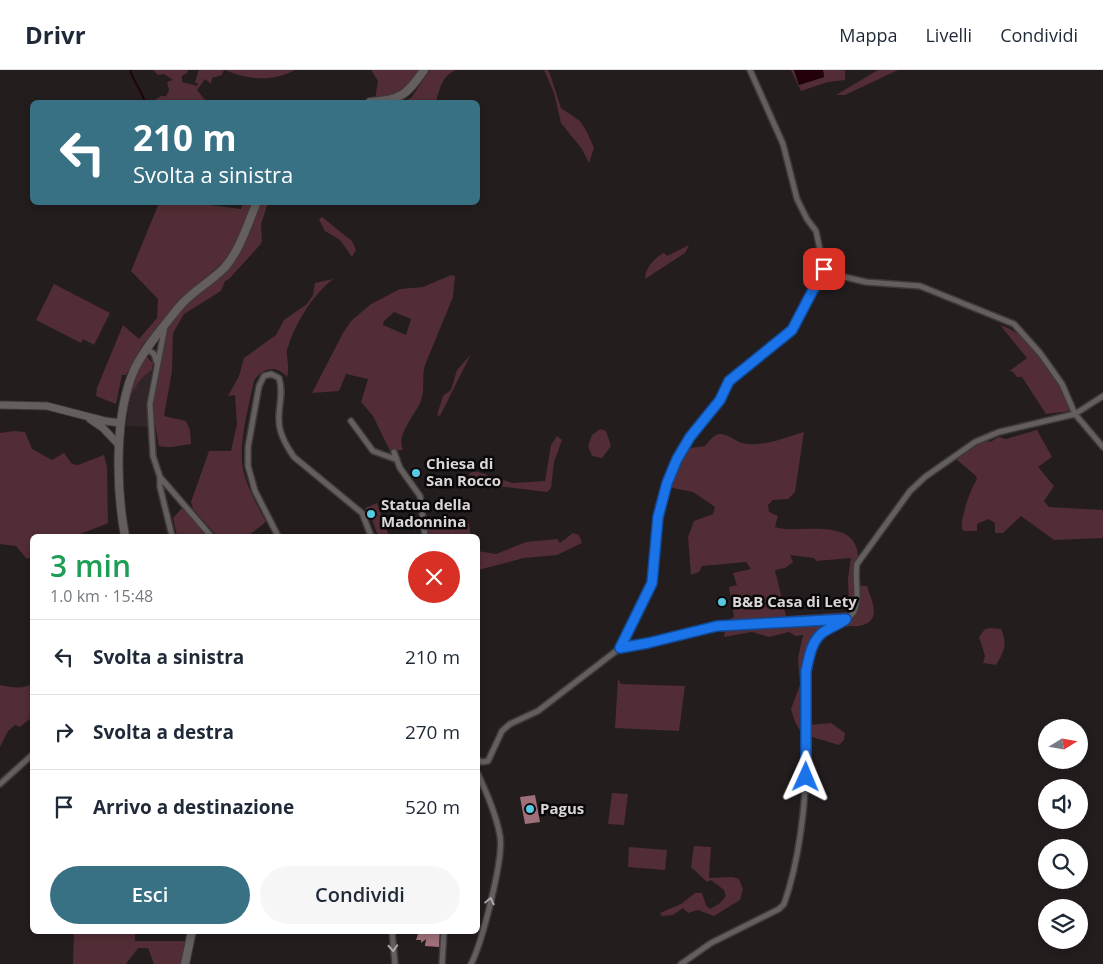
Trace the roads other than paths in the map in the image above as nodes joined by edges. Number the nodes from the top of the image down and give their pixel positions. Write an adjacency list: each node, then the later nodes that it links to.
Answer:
1 (424, 70): 3 (main road)
2 (750, 70): 5 (street)
3 (384, 100)
4 (255, 205): 6 (main road)
5 (824, 269): 12 (street); 27 (street)
6 (165, 326): 7 (main road); 8 (street)
7 (149, 347): 8 (street); 14 (main road)
8 (157, 363): 19 (street)
9 (1103, 396): 12 (street)
10 (0, 405): 11 (street)
11 (83, 414): 14 (street); 15 (street)
12 (1075, 414): 16 (street); 26 (street)
13 (351, 421): 18 (street)
14 (120, 423): 15 (main road)
15 (120, 445): 20 (main road)
16 (1103, 447)
17 (394, 452): 18 (street)
18 (395, 459): 25 (street)
19 (160, 477): 21 (street); 22 (street)
20 (125, 534)
21 (172, 534)
22 (209, 534)
23 (277, 534): 24 (street)
24 (370, 534)
25 (425, 534)
26 (846, 619): 27 (street); 39 (street)
27 (620, 648): 29 (street)
28 (30, 756): 31 (street)
29 (480, 761)
30 (480, 779): 38 (street, one-way to 30)
31 (0, 784)
32 (191, 934): 35 (main road)
33 (392, 934): 36 (street, one-way to 36)
34 (444, 934): 37 (street)
35 (185, 964)
36 (395, 964)
37 (442, 964)
38 (471, 964)
39 (681, 964)

